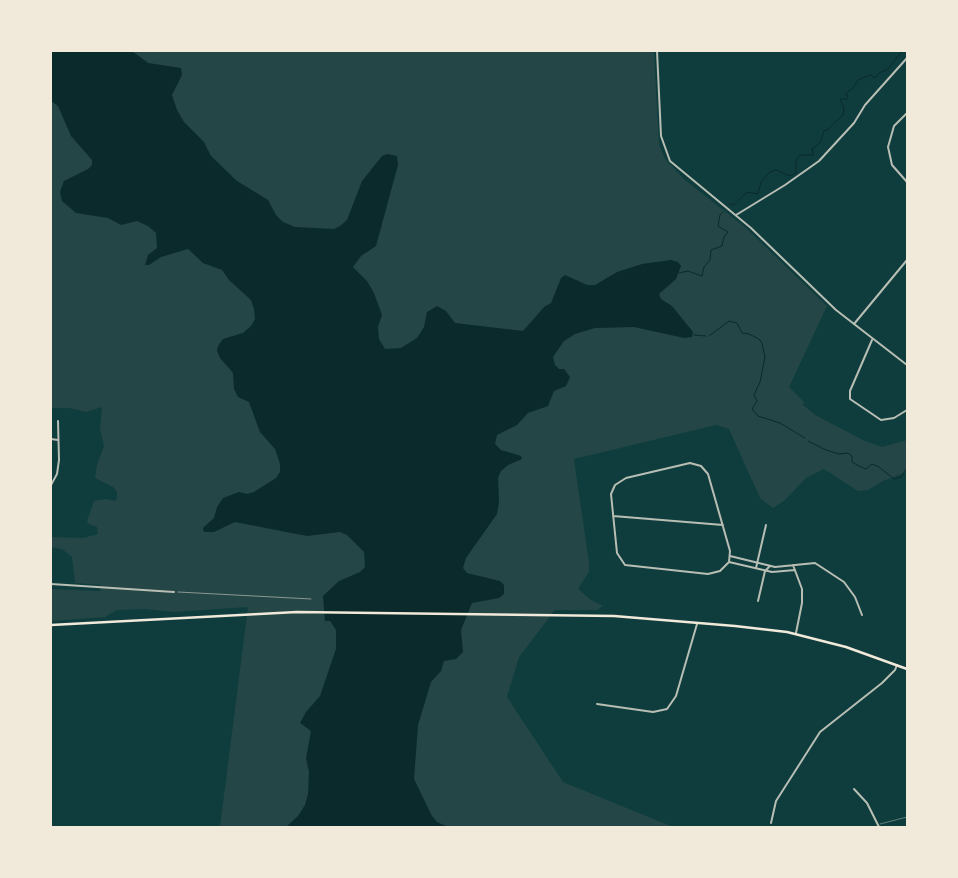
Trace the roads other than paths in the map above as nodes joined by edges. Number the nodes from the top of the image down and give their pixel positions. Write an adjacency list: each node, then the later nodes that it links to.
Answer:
1 (657, 51): 5 (street)
2 (907, 58): 5 (street)
3 (907, 113): 4 (street)
4 (907, 182)
5 (736, 215): 7 (street)
6 (907, 260): 7 (street)
7 (854, 325): 8 (street)
8 (872, 340): 9 (street); 10 (street)
9 (906, 363)
10 (907, 410)
11 (58, 420): 13 (street)
12 (51, 438): 13 (street)
13 (58, 440): 14 (street)
14 (51, 485)
15 (613, 516): 17 (street); 17 (street); 19 (street)
16 (766, 525): 20 (street)
17 (723, 526): 18 (street)
18 (730, 556): 19 (street); 20 (street)
19 (729, 562): 23 (street)
20 (757, 563): 21 (street); 23 (street)
21 (770, 566): 22 (street); 24 (street)
22 (794, 566): 25 (street); 29 (street)
23 (756, 568): 24 (street)
24 (766, 570): 25 (street); 28 (street)
25 (795, 570): 32 (street)
26 (51, 584): 27 (street)
27 (174, 592)
28 (758, 601)
29 (862, 614)
30 (697, 622): 31 (main road); 32 (main road); 35 (street)
31 (51, 625)
32 (796, 634): 33 (main road)
33 (897, 665): 34 (main road); 38 (street)
34 (907, 669)
35 (597, 704)
36 (854, 789): 39 (street)
37 (907, 817): 39 (lane)
38 (771, 823)
39 (879, 826)

